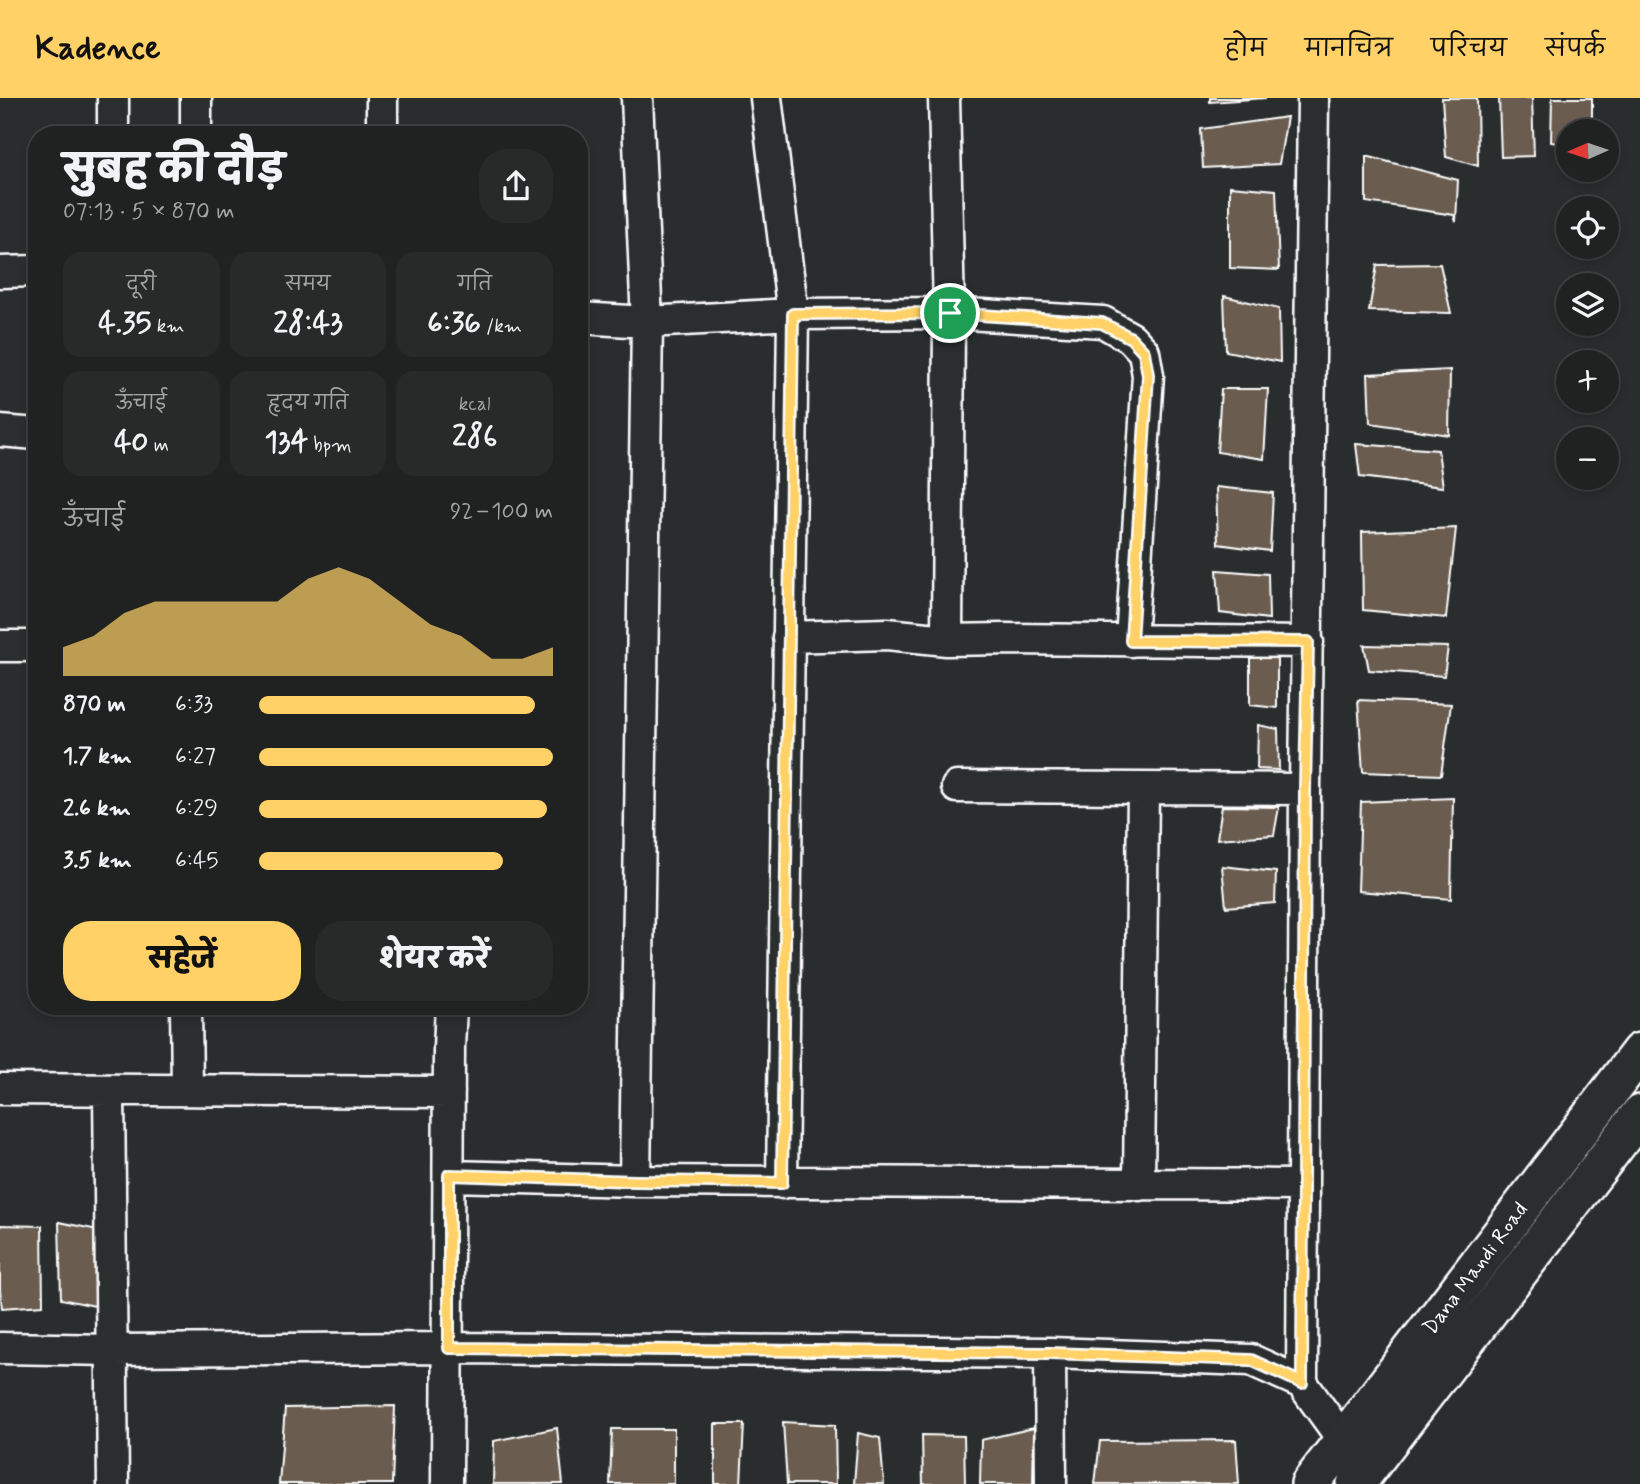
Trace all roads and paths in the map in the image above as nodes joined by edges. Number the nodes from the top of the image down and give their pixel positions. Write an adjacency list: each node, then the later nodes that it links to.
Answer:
1 (113, 98): 8 (street)
2 (196, 98): 9 (street)
3 (383, 98): 10 (street)
4 (637, 98): 16 (street)
5 (766, 98): 14 (street)
6 (944, 98): 13 (street)
7 (1313, 98): 22 (street)
8 (113, 126)
9 (196, 126)
10 (382, 126)
11 (28, 271): 12 (street)
12 (0, 272)
13 (950, 313): 14 (street); 20 (street); 21 (street)
14 (793, 314): 16 (street); 19 (street)
15 (588, 319): 16 (street)
16 (647, 322): 37 (street)
17 (0, 431): 18 (street)
18 (28, 433)
19 (788, 637): 20 (street); 38 (street)
20 (947, 640): 21 (street)
21 (1131, 641): 22 (street)
22 (1308, 642): 27 (street)
23 (0, 646): 24 (street)
24 (28, 646)
25 (957, 787): 26 (street)
26 (1143, 788): 27 (street); 39 (street)
27 (1305, 789): 40 (street)
28 (186, 1015): 33 (street)
29 (451, 1015): 34 (street)
30 (1640, 1052): 46 (street, Dana Mandi Road)
31 (0, 1088): 32 (street)
32 (109, 1090): 33 (street); 43 (street)
33 (187, 1090): 34 (street)
34 (449, 1092): 36 (street)
35 (1640, 1114): 47 (street)
36 (449, 1175): 37 (street); 42 (street)
37 (635, 1181): 38 (street)
38 (782, 1183): 39 (street)
39 (1139, 1185): 40 (street)
40 (1303, 1185): 45 (street)
41 (0, 1348): 43 (street)
42 (449, 1348): 43 (street); 44 (street); 49 (street)
43 (112, 1350): 48 (street)
44 (1050, 1353): 45 (street); 50 (street)
45 (1302, 1383): 46 (street)
46 (1343, 1440): 47 (street); 51 (street, Dana Mandi Road)
47 (1362, 1476)
48 (114, 1484)
49 (447, 1484)
50 (1051, 1484)
51 (1310, 1484)

